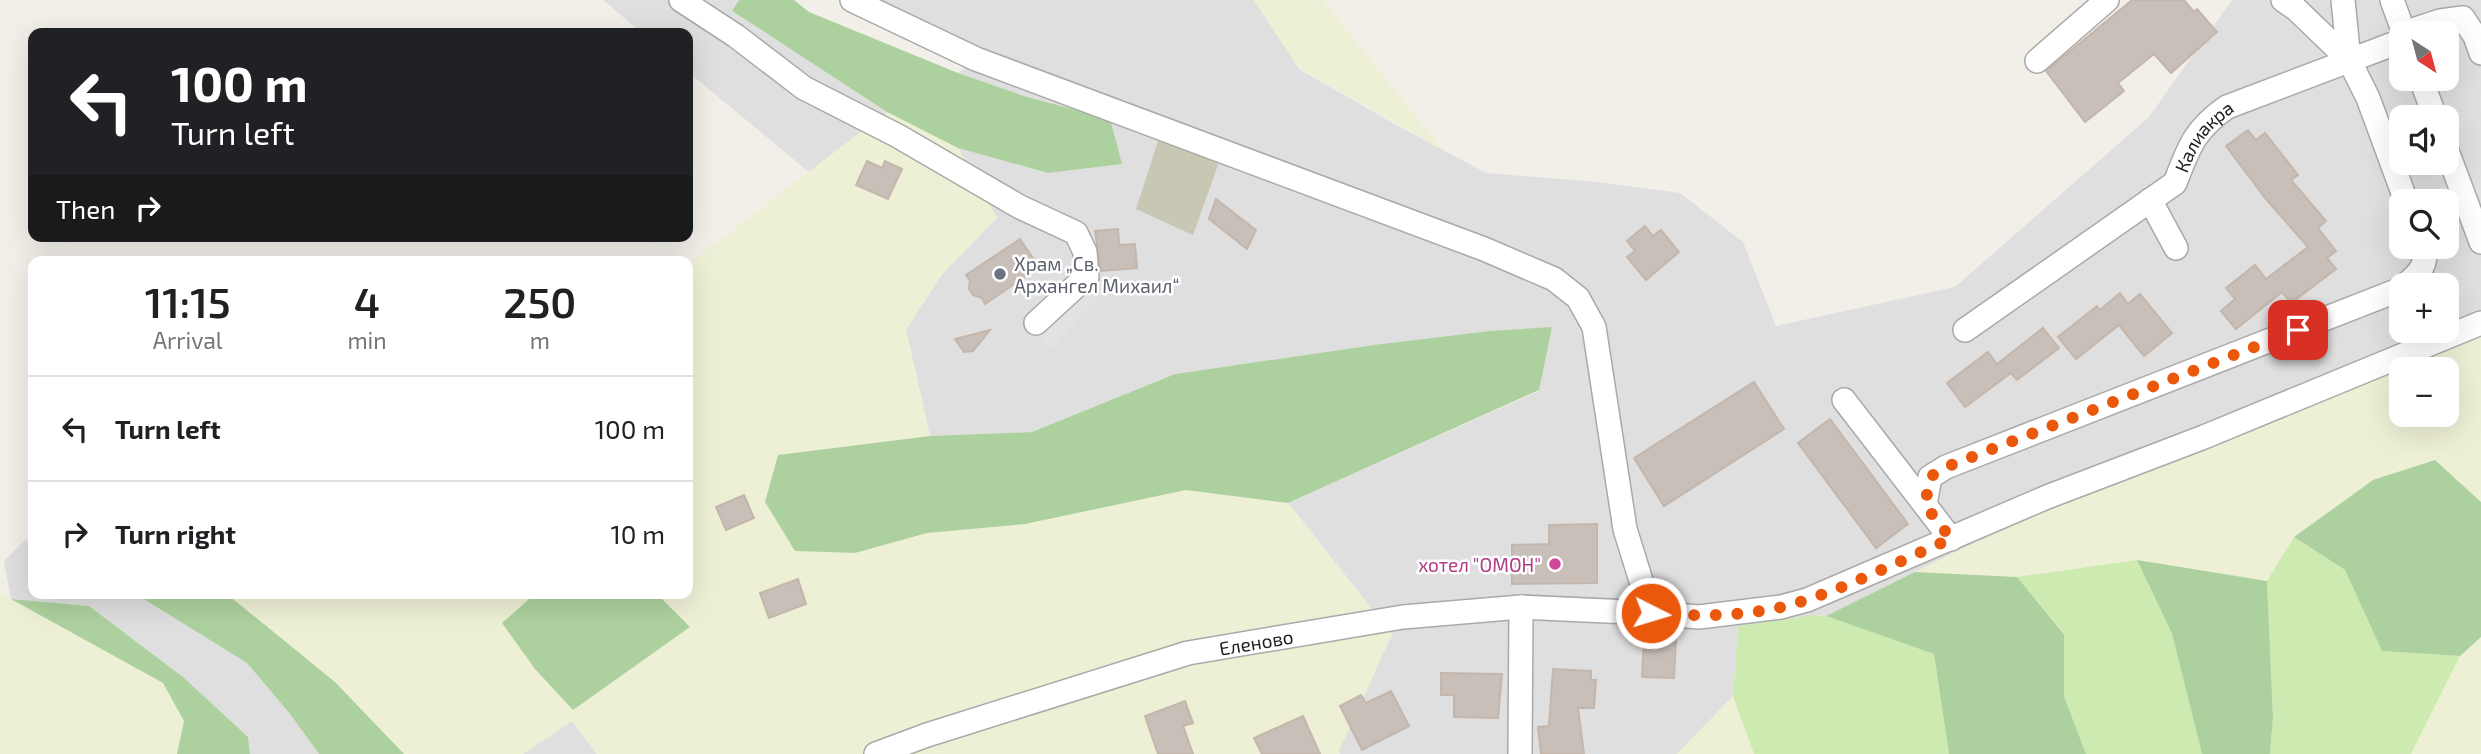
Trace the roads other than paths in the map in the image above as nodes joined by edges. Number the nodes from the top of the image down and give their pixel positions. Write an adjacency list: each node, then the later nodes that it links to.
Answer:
1 (681, 0): 20 (street)
2 (852, 0): 27 (street)
3 (2107, 0): 12 (street)
4 (2283, 0): 11 (street)
5 (2343, 0): 11 (street)
6 (2392, 0): 7 (street)
7 (2400, 21)
8 (2440, 21): 10 (street)
9 (2389, 45): 11 (street, Калиакра)
10 (2481, 53)
11 (2349, 60): 14 (street); 15 (street, Калиакра)
12 (2037, 61)
13 (2459, 174): 16 (street)
14 (2402, 189)
15 (2150, 200): 18 (street); 22 (street, Калиакра)
16 (2475, 207): 17 (street)
17 (2481, 242)
18 (2176, 248)
19 (2389, 294): 24 (street)
20 (1036, 323)
21 (2481, 323): 25 (street, Еленово)
22 (1965, 330)
23 (1844, 400): 24 (street)
24 (1925, 505): 25 (street)
25 (1951, 539): 27 (street, Еленово)
26 (1521, 607): 27 (street, Еленово); 28 (street, Еленово); 29 (street)
27 (1651, 613)
28 (876, 754)
29 (1520, 754)

